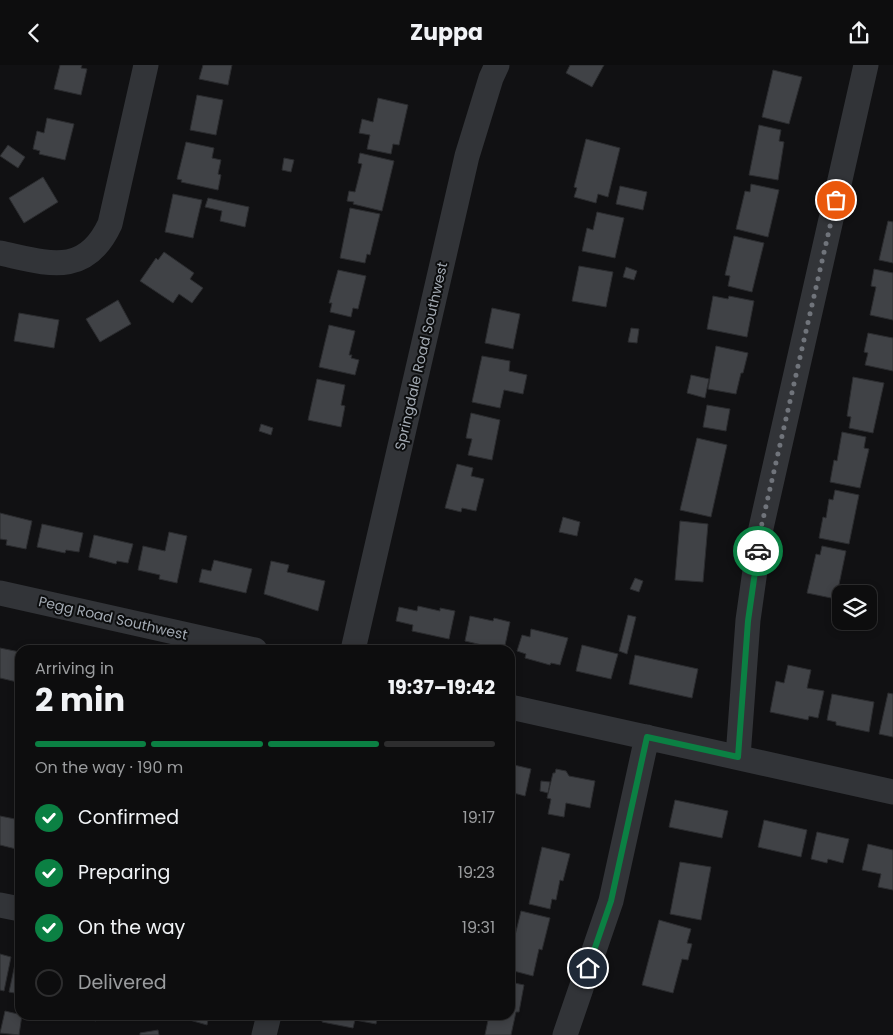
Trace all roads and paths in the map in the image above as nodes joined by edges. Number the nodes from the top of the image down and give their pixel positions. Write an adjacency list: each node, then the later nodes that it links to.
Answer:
1 (146, 65): 4 (street)
2 (497, 65): 7 (street, Springdale Road Southwest)
3 (866, 65): 10 (street)
4 (0, 253)
5 (0, 593): 6 (street, Pegg Road Southwest)
6 (233, 645)
7 (354, 645)
8 (515, 708): 9 (street)
9 (647, 737): 10 (street); 16 (street)
10 (738, 757): 11 (street)
11 (893, 791)
12 (0, 905): 13 (street)
13 (15, 908)
14 (268, 1020): 15 (street)
15 (264, 1035)
16 (565, 1035)

